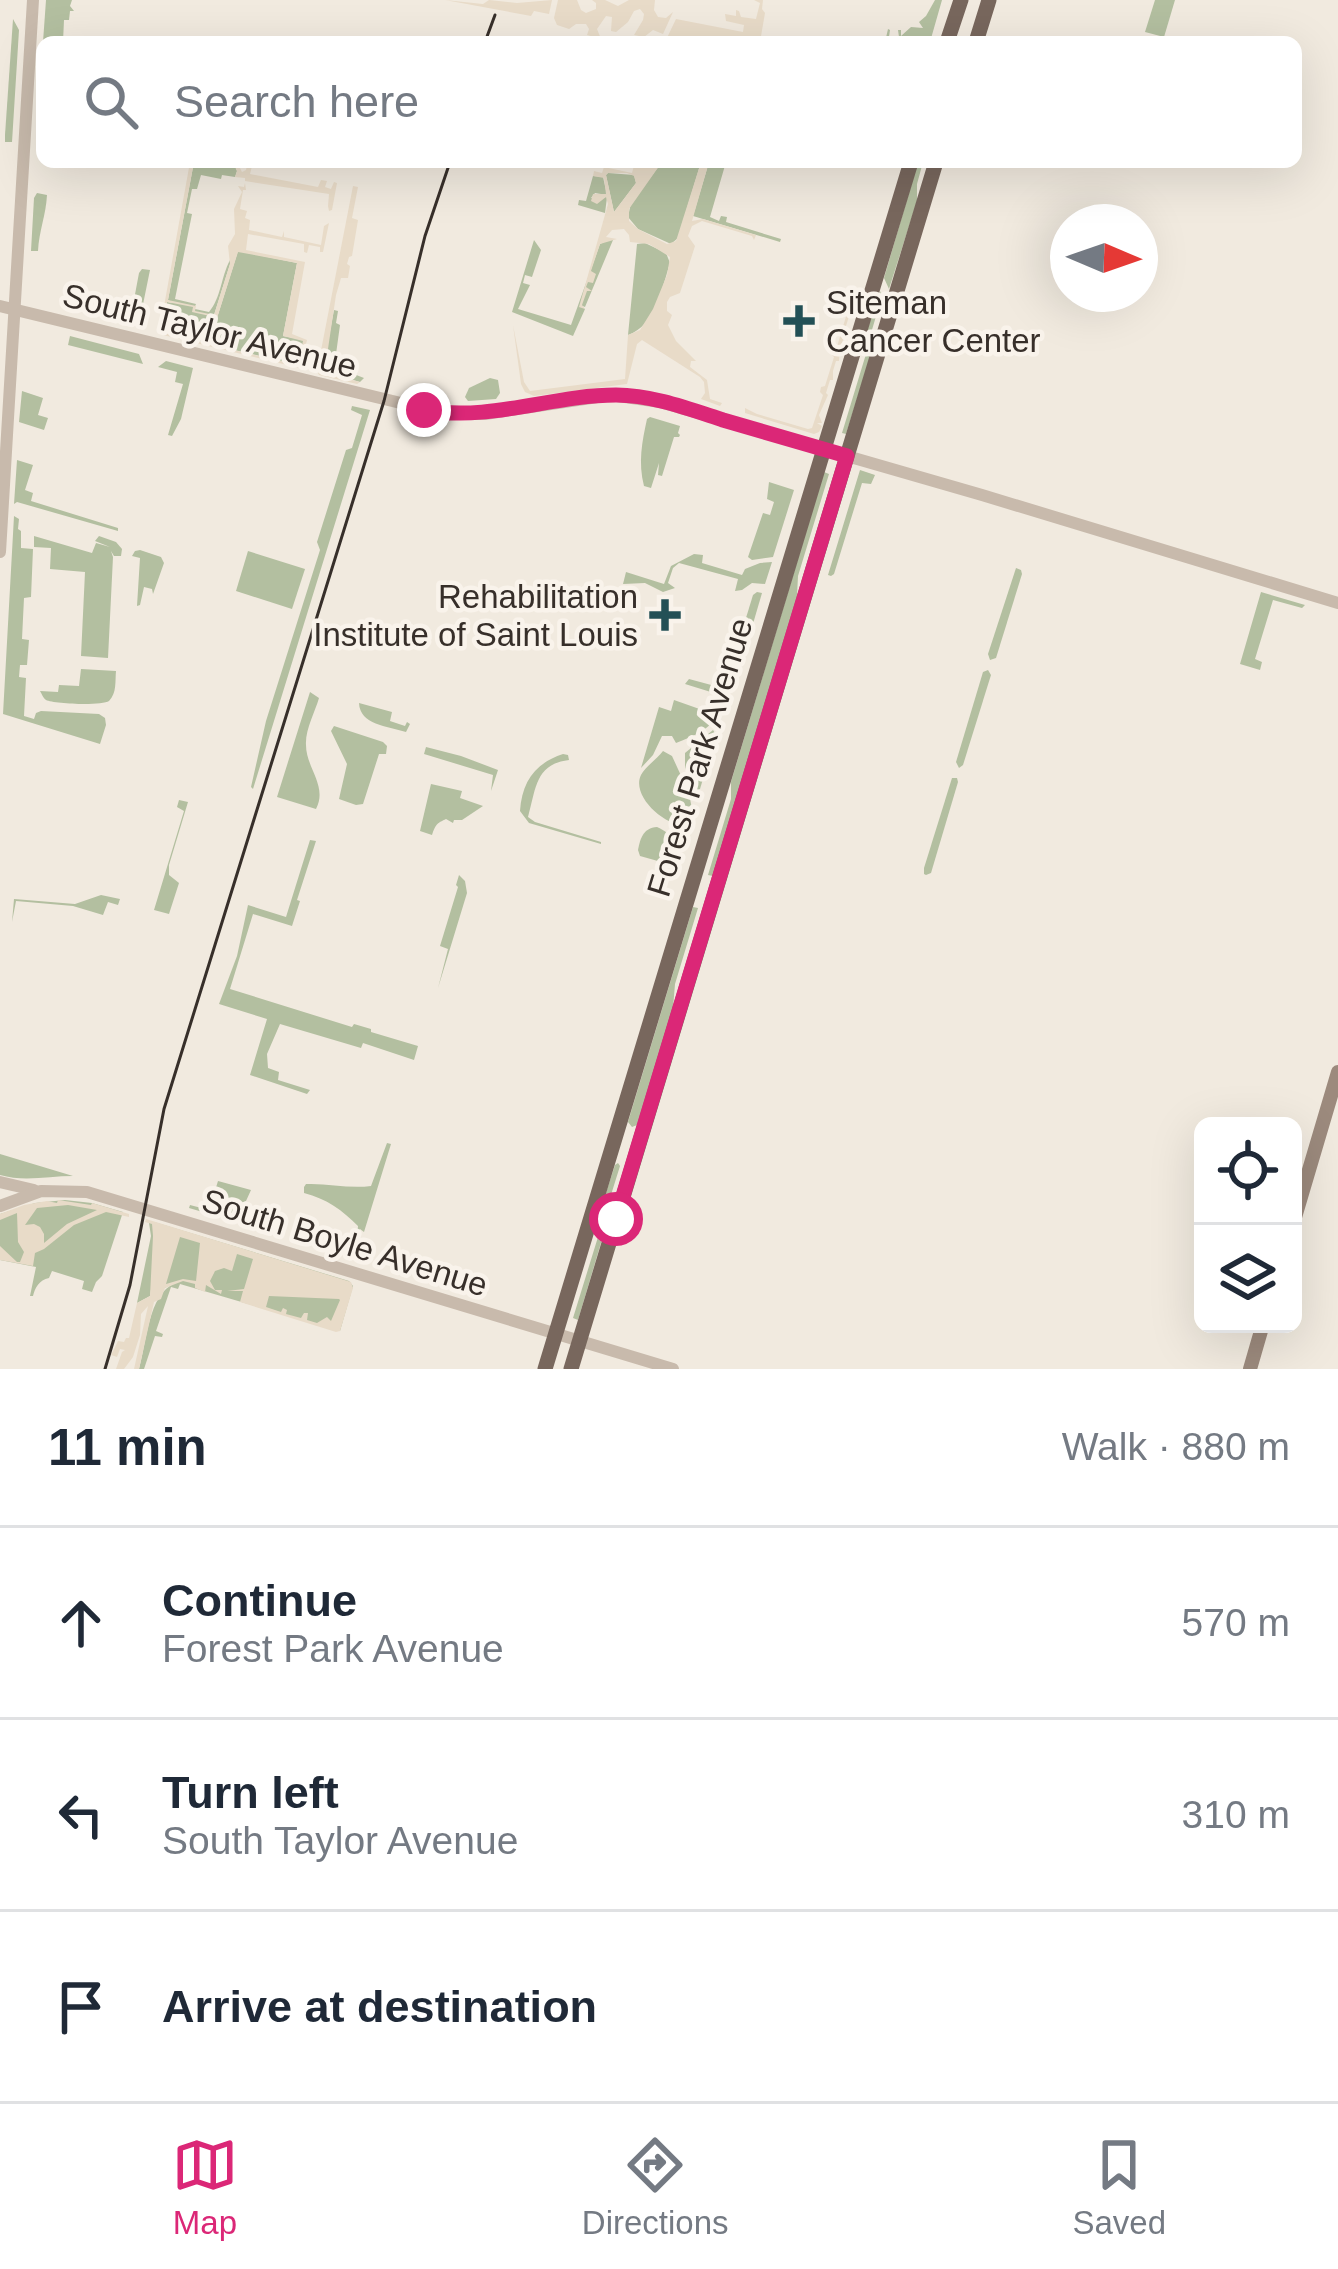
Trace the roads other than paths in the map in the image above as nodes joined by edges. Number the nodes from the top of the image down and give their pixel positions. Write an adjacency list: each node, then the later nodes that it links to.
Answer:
1 (33, 0): 8 (street)
2 (961, 0): 4 (main road)
3 (989, 0): 5 (main road)
4 (949, 36)
5 (978, 36)
6 (908, 168): 9 (main road, Forest Park Avenue)
7 (934, 168): 10 (main road, Forest Park Avenue)
8 (7, 308): 9 (street, South Taylor Avenue); 11 (street)
9 (824, 449): 10 (street, South Taylor Avenue); 19 (main road, Forest Park Avenue)
10 (847, 456): 12 (street, South Taylor Avenue); 20 (main road, Forest Park Avenue)
11 (0, 552)
12 (1338, 603)
13 (1338, 1072): 16 (main road)
14 (0, 1182): 15 (street)
15 (41, 1191): 17 (street, South Boyle Avenue); 19 (street, South Boyle Avenue)
16 (1302, 1194)
17 (0, 1206)
18 (1260, 1333): 24 (main road)
19 (556, 1334): 20 (street, South Boyle Avenue); 21 (main road, Forest Park Avenue)
20 (579, 1341): 22 (main road, Forest Park Avenue); 23 (street, South Boyle Avenue)
21 (545, 1369)
22 (571, 1369)
23 (673, 1369)
24 (1250, 1369)

